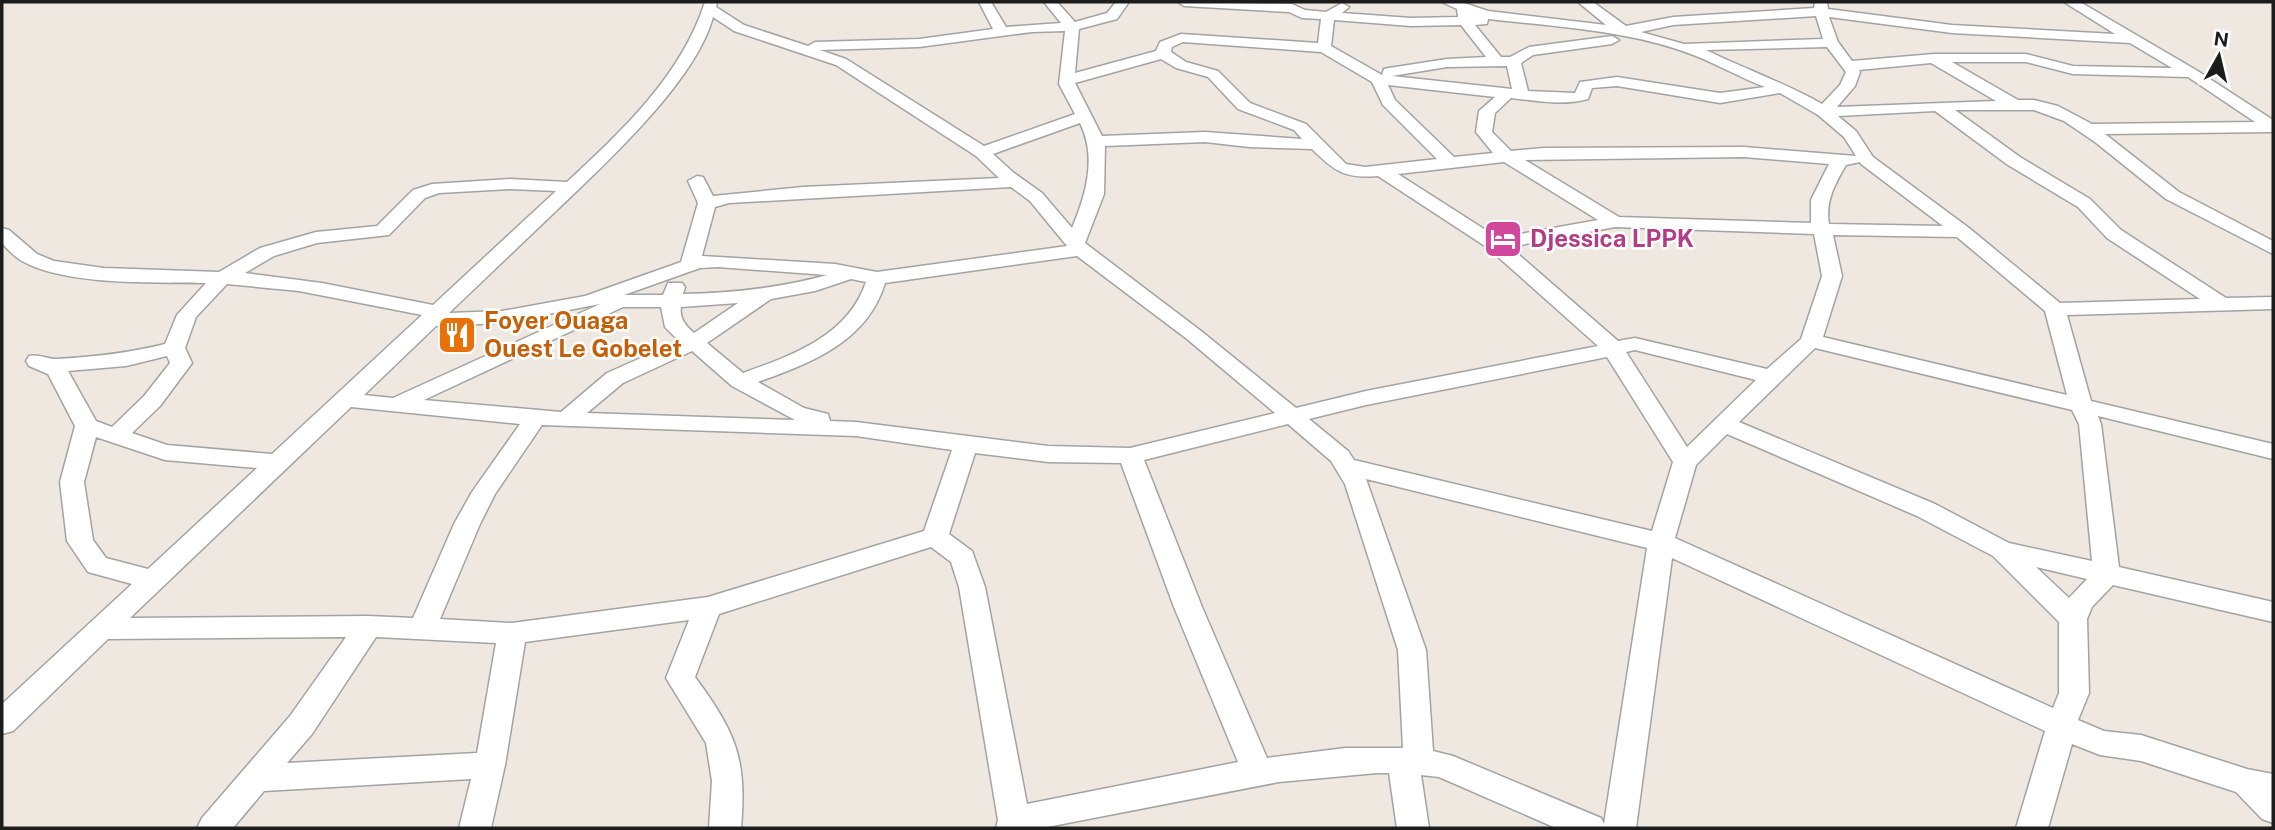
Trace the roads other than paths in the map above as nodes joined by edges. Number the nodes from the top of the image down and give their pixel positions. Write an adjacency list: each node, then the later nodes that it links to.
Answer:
1 (985, 2): 15 (street)
2 (1051, 2): 14 (street)
3 (1124, 2): 14 (street)
4 (1184, 2): 12 (street)
5 (1357, 2): 12 (street)
6 (1585, 2): 16 (street)
7 (1746, 2): 13 (street)
8 (2071, 2): 19 (street)
9 (711, 5): 21 (street); 51 (street)
10 (1821, 7): 13 (street); 19 (street); 20 (street)
11 (1459, 10): 12 (street); 16 (street); 18 (street)
12 (1328, 16): 23 (street)
13 (1768, 16): 16 (street)
14 (1072, 27): 15 (street); 32 (street)
15 (1002, 32): 21 (street)
16 (1623, 32): 17 (street)
17 (1640, 38): 22 (street); 24 (street)
18 (1478, 39): 24 (street); 27 (street)
19 (2134, 39): 30 (street)
20 (1831, 43): 22 (street); 29 (street)
21 (797, 46): 43 (street)
22 (1682, 46): 33 (street)
23 (1324, 48): 25 (street); 31 (street)
24 (1529, 51): 28 (street)
25 (1163, 54): 32 (street); 42 (street)
26 (1934, 58): 29 (street); 30 (street); 35 (street)
27 (1496, 60): 28 (street); 31 (street)
28 (1513, 61): 34 (street)
29 (1850, 66): 37 (street)
30 (2191, 73): 39 (street)
31 (1375, 77): 34 (street); 47 (street)
32 (1067, 80): 38 (street)
33 (1782, 88): 34 (street); 37 (street)
34 (1514, 94): 44 (street)
35 (2014, 104): 36 (street); 40 (street)
36 (1939, 106): 37 (street); 69 (street)
37 (1824, 112): 46 (street)
38 (1083, 117): 41 (street); 43 (street)
39 (2273, 127): 40 (street)
40 (2087, 129): 59 (street)
41 (1097, 141): 42 (street); 58 (street)
42 (1316, 144): 48 (street)
43 (982, 152): 50 (street)
44 (1506, 156): 45 (street); 47 (street); 53 (street)
45 (1840, 160): 46 (street); 54 (street)
46 (1867, 160): 55 (street)
47 (1449, 162): 48 (street)
48 (1382, 171): 57 (street)
49 (697, 181): 52 (street)
50 (1015, 182): 52 (street); 58 (street)
51 (571, 187): 62 (street); 71 (street)
52 (707, 203): 60 (street)
53 (1615, 222): 54 (street); 57 (street)
54 (1821, 229): 55 (street); 72 (street)
55 (1962, 232): 70 (street)
56 (2, 234): 62 (street)
57 (1495, 244): 74 (street)
58 (1078, 247): 63 (street); 81 (street)
59 (2273, 248)
60 (685, 266): 61 (street); 65 (street); 67 (street)
61 (853, 274): 63 (street); 64 (street)
62 (222, 278): 71 (street); 75 (street)
63 (877, 278): 77 (street)
64 (768, 293): 67 (street); 73 (street)
65 (589, 301): 66 (street); 71 (street)
66 (621, 301): 67 (street); 80 (street)
67 (672, 302): 73 (street)
68 (2273, 303): 69 (street)
69 (2221, 304): 70 (street)
70 (2055, 309): 79 (street)
71 (433, 316): 78 (street)
72 (1811, 341): 76 (street); 79 (street)
73 (693, 343): 77 (street); 83 (street)
74 (1612, 347): 76 (street); 81 (street); 92 (street)
75 (174, 348): 85 (street); 87 (street)
76 (1770, 376): 84 (street)
77 (740, 381): 86 (street)
78 (347, 400): 80 (street); 91 (street)
79 (2081, 404): 89 (street); 97 (street)
80 (397, 405): 82 (street)
81 (1295, 417): 90 (street); 93 (street)
82 (535, 418): 83 (street); 103 (street)
83 (566, 419): 86 (street)
84 (1724, 424): 92 (street); 96 (street)
85 (87, 426): 87 (street); 98 (street)
86 (856, 429): 88 (street)
87 (116, 436): 91 (street)
88 (966, 446): 90 (street); 94 (street)
89 (2273, 452)
90 (1130, 456): 110 (street)
91 (280, 461): 98 (street)
92 (1685, 461): 95 (street)
93 (1346, 466): 95 (street); 108 (street)
94 (935, 537): 99 (street); 114 (street)
95 (1661, 542): 107 (street); 120 (street)
96 (2002, 550): 97 (street); 101 (street)
97 (2107, 575): 100 (street); 101 (street)
98 (153, 580): 104 (street)
99 (708, 607): 105 (street); 117 (street)
100 (2273, 612)
101 (2073, 619): 107 (street)
102 (368, 626): 103 (street); 104 (street); 111 (street)
103 (423, 627): 105 (street)
104 (100, 629): 106 (street)
105 (512, 634): 109 (street)
106 (2, 722)
107 (2062, 723): 112 (street); 121 (street)
108 (1411, 761): 110 (street); 118 (street); 119 (street)
109 (490, 765): 111 (street); 116 (street)
110 (1257, 771): 114 (street)
111 (255, 778): 115 (street)
112 (2260, 784): 113 (street)
113 (2273, 809)
114 (1013, 824)
115 (213, 828)
116 (475, 828)
117 (725, 828)
118 (1413, 828)
119 (1590, 828)
120 (1620, 828)
121 (2032, 828)

